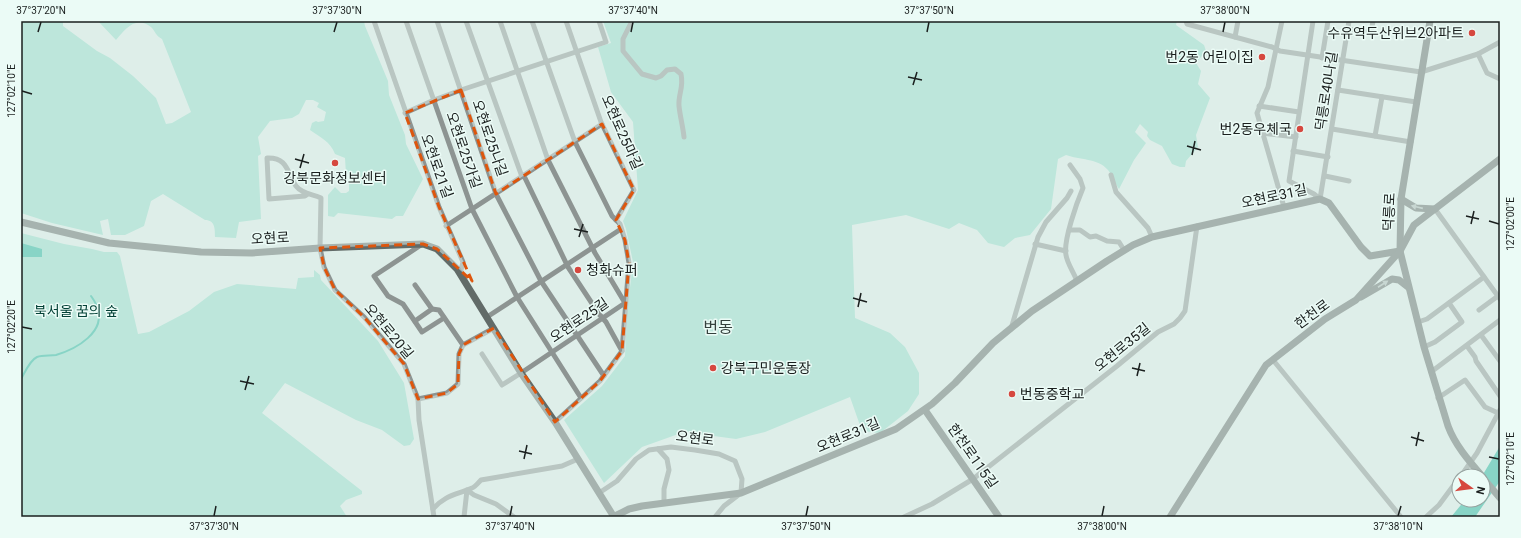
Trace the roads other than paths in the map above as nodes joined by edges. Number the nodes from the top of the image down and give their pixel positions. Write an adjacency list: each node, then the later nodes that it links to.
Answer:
1 (406, 21): 35 (street, 오현로25가길)
2 (437, 21): 32 (street, 오현로25나길)
3 (466, 21): 31 (street)
4 (500, 21): 28 (street)
5 (532, 21): 27 (street, 오현로25길)
6 (566, 21): 22 (street, 오현로25마길)
7 (599, 21): 22 (street)
8 (632, 21): 44 (street)
9 (1186, 21): 19 (street)
10 (1238, 21): 19 (street)
11 (1282, 21): 21 (street)
12 (1313, 21): 24 (street)
13 (1328, 21): 25 (street)
14 (1349, 21): 18 (street, 덕릉로40나길)
15 (1373, 21): 18 (street)
16 (1430, 21): 29 (street, 덕릉로)
17 (376, 22): 39 (street, 오현로21길)
18 (1348, 29): 26 (street, 덕릉로40나길)
19 (1235, 37): 21 (street)
20 (1500, 42): 23 (street)
21 (1276, 49): 24 (street); 37 (street)
22 (577, 51): 27 (street); 40 (street, 오현로25마길)
23 (1478, 54): 29 (street); 30 (street)
24 (1308, 56): 25 (street); 38 (street)
25 (1322, 58): 26 (street)
26 (1343, 61): 29 (street); 33 (street, 덕릉로40나길)
27 (546, 62): 28 (street, 오현로25나길); 46 (street, 오현로25길)
28 (518, 71): 31 (street, 오현로25나길); 51 (street)
29 (1421, 72): 36 (street, 덕릉로)
30 (1500, 80)
31 (487, 82): 32 (street, 오현로25나길); 54 (street)
32 (461, 90): 35 (street, 오현로25가길); 59 (street, 오현로25나길)
33 (1338, 90): 34 (street); 41 (street, 덕릉로40나길)
34 (1382, 97): 36 (street); 43 (street)
35 (434, 100): 39 (street); 63 (street, 오현로25가길)
36 (1416, 102): 47 (street, 덕릉로)
37 (1259, 106): 38 (street); 42 (street)
38 (1299, 112): 45 (street)
39 (405, 113): 67 (street, 오현로21길)
40 (602, 124): 46 (street); 65 (street, 오현로25마길)
41 (1332, 129): 43 (street); 49 (street, 덕릉로40나길)
42 (1262, 133): 45 (street); 62 (street)
43 (1375, 136): 47 (street)
44 (684, 137)
45 (1296, 137): 48 (street)
46 (575, 142): 51 (street, 오현로25나길); 65 (street, 오현로25길)
47 (1410, 142): 61 (street, 덕릉로)
48 (1294, 151): 49 (street); 60 (street)
49 (1328, 157): 55 (street, 덕릉로40나길)
50 (1500, 159): 64 (street, 한천로)
51 (548, 160): 54 (street, 오현로25나길); 74 (street)
52 (1070, 165): 70 (street)
53 (1111, 175): 71 (street)
54 (523, 176): 59 (street, 오현로25나길); 79 (street)
55 (1324, 176): 56 (street); 60 (street, 덕릉로40나길)
56 (1349, 181)
57 (1071, 191): 73 (street)
58 (308, 194): 58 (street); 75 (street, 오현로20길)
59 (496, 194): 63 (street, 오현로25가길); 82 (street, 오현로25나길)
60 (1320, 199): 62 (street, 오현로31길); 78 (street, 오현로31길)
61 (1401, 199): 64 (street, one-way to 61); 78 (street, 덕릉로)
62 (1284, 207): 68 (street, 오현로31길)
63 (472, 209): 67 (street, 오현로21길); 86 (street, 오현로25가길)
64 (1435, 209): 78 (street, 한천로); 81 (street)
65 (616, 220): 69 (street, 오현로25길)
66 (21, 222): 75 (street, 오현로)
67 (446, 226): 80 (street, 오현로21길)
68 (1197, 226): 71 (street, 오현로31길); 126 (street, 오현로35길)
69 (621, 229): 74 (street); 89 (street, 오현로25길)
70 (1070, 230): 76 (street); 77 (street)
71 (1152, 237): 76 (street, 오현로31길)
72 (423, 244): 75 (street, 오현로); 80 (street, 오현로); 97 (street)
73 (1035, 244): 77 (street); 100 (street)
74 (593, 247): 79 (street); 89 (street)
75 (320, 248): 117 (street, 오현로20길)
76 (1124, 250): 83 (street, 오현로31길)
77 (1066, 251): 83 (street)
78 (1400, 251): 85 (street, 덕릉로); 88 (street, 한천로)
79 (567, 264): 82 (street); 95 (street)
80 (460, 274): 93 (street, 오현로)
81 (1484, 277): 87 (street); 90 (street)
82 (541, 281): 86 (street); 102 (street, 오현로25나길)
83 (1077, 281): 100 (street, 오현로31길)
84 (415, 285): 91 (street)
85 (1409, 288): 88 (street, one-way to 85); 98 (street, 덕릉로)
86 (517, 297): 93 (street); 107 (street, 오현로25가길)
87 (1499, 297): 92 (street)
88 (1356, 300): 109 (street, 한천로)
89 (625, 303): 95 (street, 오현로25길); 106 (street)
90 (1449, 303): 98 (street); 105 (street)
91 (432, 309): 94 (street); 97 (street)
92 (1479, 310)
93 (487, 317): 99 (street, 오현로)
94 (444, 318): 97 (street); 103 (street)
95 (603, 318): 102 (street, 오현로25길); 106 (street)
96 (1500, 320): 101 (street)
97 (415, 321)
98 (1418, 322): 105 (street, 덕릉로)
99 (494, 328): 103 (street); 112 (street, 오현로)
100 (1011, 329): 118 (street, 오현로31길)
101 (1481, 335): 104 (street); 110 (street)
102 (577, 336): 107 (street, 오현로25길); 113 (street, 오현로25나길)
103 (463, 345): 117 (street)
104 (1466, 346): 111 (street); 114 (street)
105 (1424, 347): 111 (street, 덕릉로)
106 (622, 351): 113 (street)
107 (552, 352): 112 (street, 오현로25길); 115 (street, 오현로25가길)
108 (482, 354): 112 (street)
109 (1272, 360): 142 (street, 한천로); 143 (street)
110 (1500, 361)
111 (1431, 372): 116 (street, 덕릉로)
112 (521, 373): 120 (street, 오현로)
113 (604, 376): 115 (street)
114 (1500, 396)
115 (581, 398): 120 (street)
116 (1438, 398): 119 (street); 123 (street, 덕릉로)
117 (418, 399): 134 (street, 오현로20길)
118 (925, 410): 126 (street, 한천로115길); 131 (street, 오현로31길)
119 (1499, 412): 123 (street)
120 (555, 422): 122 (street, 오현로)
121 (658, 449): 130 (street, 오현로); 131 (street, 오현로); 133 (street)
122 (578, 459): 129 (street); 130 (street, 오현로)
123 (1473, 465): 124 (street); 125 (street, 덕릉로)
124 (1470, 468)
125 (1475, 468)
126 (973, 479): 140 (street, 오현로35길); 141 (street, 한천로115길)
127 (1491, 488): 132 (street, 덕릉로)
128 (1451, 489): 144 (street)
129 (467, 490): 134 (street); 136 (street); 137 (street)
130 (598, 493): 138 (street, 오현로)
131 (741, 493): 133 (street, 오현로31길); 139 (street)
132 (1500, 498)
133 (664, 503): 138 (street, 오현로31길)
134 (433, 509): 135 (street, 오현로20길)
135 (434, 517)
136 (464, 517)
137 (514, 517)
138 (613, 517)
139 (715, 517)
140 (904, 517)
141 (999, 517)
142 (1170, 517)
143 (1401, 517)
144 (1426, 517)

